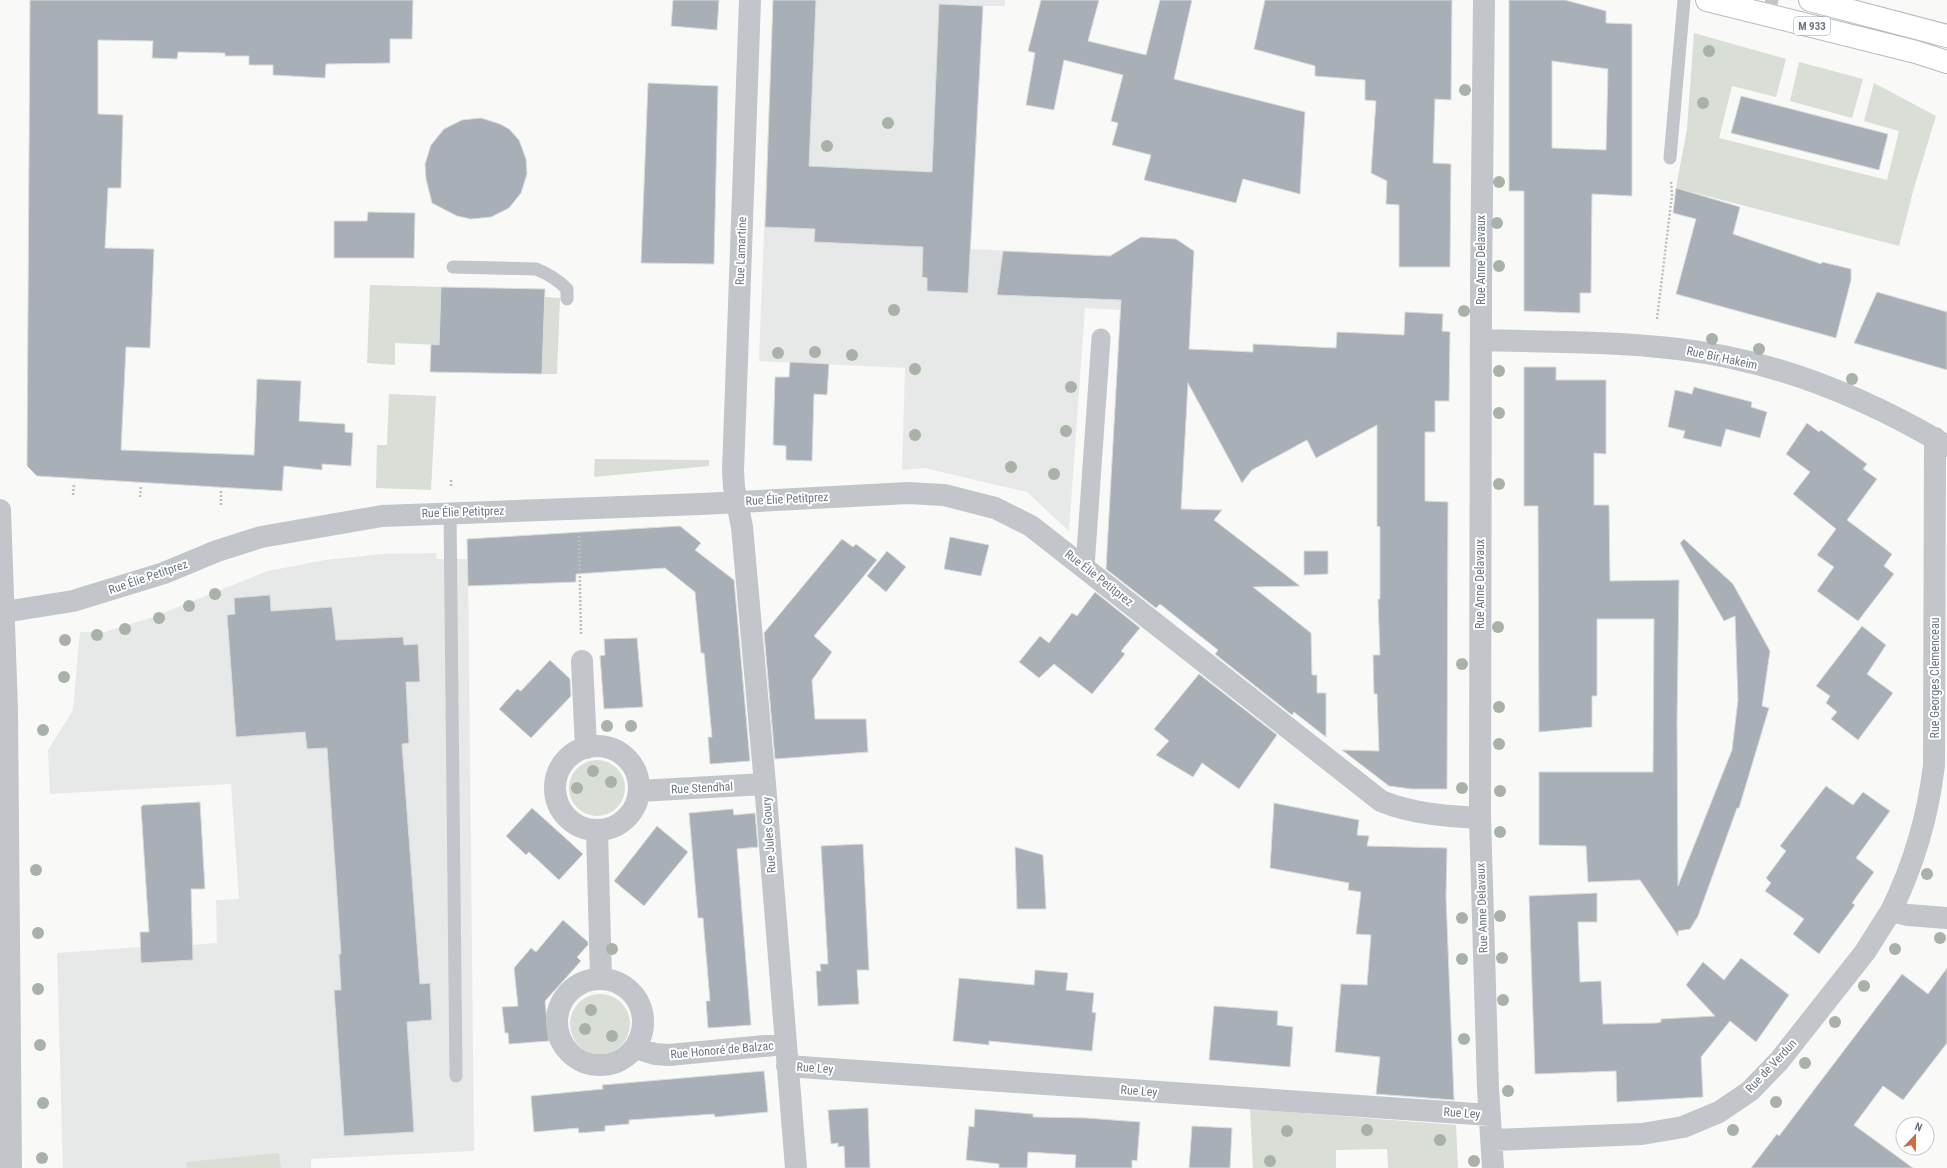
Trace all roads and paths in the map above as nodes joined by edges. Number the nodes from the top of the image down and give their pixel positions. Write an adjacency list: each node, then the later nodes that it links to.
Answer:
1 (750, 0): 23 (street, Rue Lamartine)
2 (1484, 0): 15 (street, Rue Anne Delavaux)
3 (1684, 0): 11 (lane)
4 (1708, 0): 6 (main road, M 933)
5 (1810, 0): 7 (main road, M 933)
6 (1770, 8): 8 (main road, M 933)
7 (1947, 36)
8 (1916, 52): 9 (main road, M 933); 10 (street)
9 (1947, 62)
10 (1947, 72)
11 (1670, 158): 16 (path)
12 (453, 267): 13 (lane)
13 (567, 298)
14 (1101, 338): 28 (street)
15 (1481, 340): 16 (street, Rue Bir Hakeim); 35 (street, Rue Anne Delavaux)
16 (1656, 347): 17 (street, Rue Bir Hakeim)
17 (1941, 442): 37 (street, Rue Georges Clemenceau)
18 (74, 483): 21 (path)
19 (141, 487): 22 (path)
20 (221, 491): 24 (path)
21 (73, 495)
22 (140, 497)
23 (736, 502): 26 (street, Rue Élie Petitprez); 28 (street, Rue Élie Petitprez); 33 (street, Rue Jules Goury)
24 (220, 505)
25 (0, 510): 29 (street)
26 (450, 512): 29 (street, Rue Élie Petitprez); 43 (lane)
27 (579, 551): 30 (path)
28 (1085, 567): 35 (street, Rue Élie Petitprez)
29 (3, 622): 46 (street)
30 (581, 629)
31 (582, 661): 32 (street)
32 (586, 748): 34 (street); 36 (street)
33 (765, 784): 34 (street, Rue Stendhal); 40 (street, Rue Jules Goury)
34 (639, 791): 36 (street)
35 (1480, 818): 44 (street, Rue Anne Delavaux)
36 (597, 831): 39 (street)
37 (1891, 911): 38 (street); 45 (street, Rue de Verdun)
38 (1947, 918)
39 (601, 978): 41 (street); 41 (street)
40 (785, 1044): 41 (street, Rue Honoré de Balzac); 42 (street, Rue Jules Goury)
41 (635, 1048)
42 (787, 1066): 44 (street, Rue Ley); 47 (street, Rue Jules Goury)
43 (456, 1076)
44 (1490, 1115): 45 (street, Rue Anne Delavaux)
45 (1492, 1140): 48 (street, Rue Anne Delavaux)
46 (11, 1168)
47 (796, 1168)
48 (1493, 1168)

